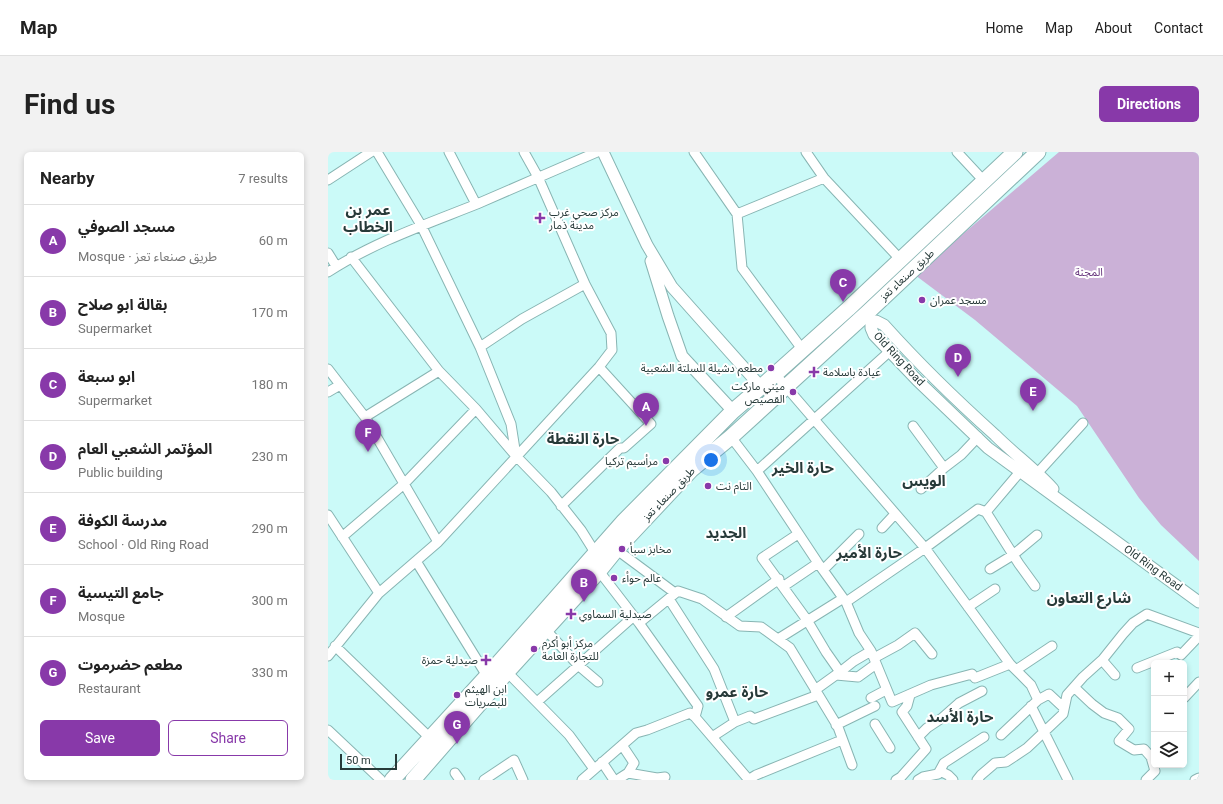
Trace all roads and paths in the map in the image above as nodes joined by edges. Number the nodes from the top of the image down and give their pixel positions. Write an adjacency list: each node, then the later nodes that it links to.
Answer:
1 (371, 152): 14 (street)
2 (377, 152): 18 (street)
3 (448, 152): 16 (street)
4 (524, 152): 12 (street)
5 (597, 152): 12 (street)
6 (603, 152): 19 (street)
7 (694, 152): 17 (street)
8 (806, 152): 13 (street)
9 (957, 152): 15 (street)
10 (1015, 152): 15 (highway, طريق صنعاء تعز)
11 (1038, 152): 25 (highway, طريق صنعاء تعز)
12 (538, 177): 16 (street); 24 (street)
13 (824, 178): 17 (street); 22 (street)
14 (328, 180)
15 (984, 181): 22 (highway, طريق صنعاء تعز)
16 (476, 204): 18 (street)
17 (737, 214): 27 (street)
18 (421, 225): 21 (street); 26 (street)
19 (647, 245): 34 (street); 38 (street)
20 (328, 253): 23 (street)
21 (352, 257): 23 (street); 31 (street)
22 (900, 259): 27 (highway, طريق صنعاء تعز)
23 (332, 269)
24 (585, 284): 26 (street); 29 (street)
25 (868, 318): 28 (street, Old Ring Road); 35 (highway, طريق صنعاء تعز); 46 (street, Old Ring Road)
26 (480, 347): 45 (street)
27 (802, 349): 32 (highway, طريق صنعاء تعز)
28 (890, 351): 40 (street); 44 (street, Old Ring Road)
29 (599, 367): 45 (street); 52 (street)
30 (328, 369): 33 (street)
31 (439, 371): 37 (street); 39 (street)
32 (775, 374): 34 (highway, طريق صنعاء تعز); 35 (street)
33 (340, 385): 36 (street); 39 (street)
34 (762, 387): 38 (highway, طريق صنعاء تعز)
35 (785, 387): 40 (street); 43 (highway, طريق صنعاء تعز)
36 (328, 392)
37 (476, 410): 45 (street); 50 (street)
38 (733, 411): 62 (highway, طريق صنعاء تعز)
39 (365, 417): 50 (street)
40 (813, 420): 48 (street); 54 (street)
41 (1083, 423): 49 (street)
42 (913, 426): 47 (street)
43 (731, 437): 48 (street); 62 (highway, طريق صنعاء تعز)
44 (978, 437): 46 (street, Old Ring Road); 47 (street)
45 (516, 456): 52 (street); 61 (street)
46 (1024, 467): 49 (street, Old Ring Road); 53 (street)
47 (944, 468): 51 (street)
48 (757, 471): 57 (street)
49 (1035, 476): 75 (street, Old Ring Road)
50 (404, 484): 60 (street); 61 (street)
51 (921, 489)
52 (561, 506): 66 (street)
53 (986, 512): 63 (street); 64 (street)
54 (895, 514): 56 (street); 63 (street)
55 (328, 515): 60 (street)
56 (882, 528)
57 (798, 534): 67 (street); 69 (street)
58 (859, 534): 67 (street)
59 (1037, 535): 64 (street)
60 (342, 537): 72 (street)
61 (438, 542): 65 (street)
62 (611, 545): 66 (highway, طريق صنعاء تعز); 73 (street)
63 (925, 548): 74 (street); 76 (street)
64 (1013, 555): 68 (street); 70 (street)
65 (416, 561): 72 (street); 97 (street)
66 (597, 562): 77 (street); 81 (highway, طريق صنعاء تعز); 97 (highway, طريق صنعاء تعز)
67 (820, 566): 69 (street); 74 (street)
68 (990, 569)
69 (781, 583): 78 (street); 79 (street)
70 (1035, 586)
71 (994, 589): 76 (street)
72 (379, 593): 85 (street)
73 (672, 596): 78 (street); 80 (street); 110 (street)
74 (844, 600): 79 (street); 89 (street)
75 (1199, 602)
76 (968, 607): 92 (street)
77 (634, 616): 80 (street); 91 (street)
78 (726, 616): 84 (street)
79 (807, 620): 84 (street); 95 (street)
80 (640, 623): 109 (street)
81 (546, 630): 91 (street); 94 (highway, طريق صنعاء تعز)
82 (1199, 633): 90 (street)
83 (1199, 636): 93 (street)
84 (778, 639): 103 (street)
85 (335, 646): 88 (street); 119 (street)
86 (1052, 646): 92 (street)
87 (932, 654): 89 (street)
88 (328, 656)
89 (874, 657): 95 (street); 95 (street); 101 (street)
90 (1102, 660): 96 (street); 100 (street)
91 (578, 665): 98 (street); 106 (street)
92 (1013, 667): 104 (street); 107 (street)
93 (1137, 668)
94 (507, 672): 106 (street); 135 (highway, طريق صنعاء تعز)
95 (838, 674): 103 (street)
96 (1115, 675)
97 (487, 676): 119 (highway, طريق صنعاء تعز)
98 (598, 682)
99 (1199, 682): 105 (street)
100 (1074, 686): 108 (street); 123 (street)
101 (886, 690): 104 (street); 112 (street)
102 (982, 691): 117 (street)
103 (817, 692): 110 (street); 112 (street)
104 (910, 695): 117 (street)
105 (1186, 696)
106 (537, 702): 127 (street)
107 (1034, 703): 108 (street); 114 (street); 115 (street)
108 (1064, 708): 114 (street)
109 (695, 717): 116 (street); 121 (street)
110 (735, 722): 116 (street)
111 (876, 724): 122 (street)
112 (836, 725): 120 (street)
113 (328, 730): 133 (street)
114 (1044, 731): 143 (street); 144 (street)
115 (1001, 736)
116 (712, 737): 140 (street)
117 (918, 737): 132 (street)
118 (984, 737): 128 (street)
119 (430, 738): 134 (highway, طريق صنعاء تعز)
120 (842, 740): 125 (street); 140 (street)
121 (622, 745): 124 (street); 129 (street)
122 (891, 748)
123 (1151, 754)
124 (602, 762): 127 (street); 139 (street)
125 (852, 765)
126 (1155, 768): 145 (street)
127 (594, 770): 138 (street)
128 (940, 771): 141 (street); 142 (street)
129 (628, 774): 130 (street); 139 (street)
130 (665, 777)
131 (1199, 778): 146 (street)
132 (901, 779)
133 (381, 780)
134 (392, 780)
135 (413, 780)
136 (484, 780): 137 (street)
137 (523, 780)
138 (582, 780)
139 (616, 780)
140 (749, 780)
141 (918, 780)
142 (953, 780)
143 (977, 780)
144 (1068, 780)
145 (1146, 780)
146 (1195, 780)

